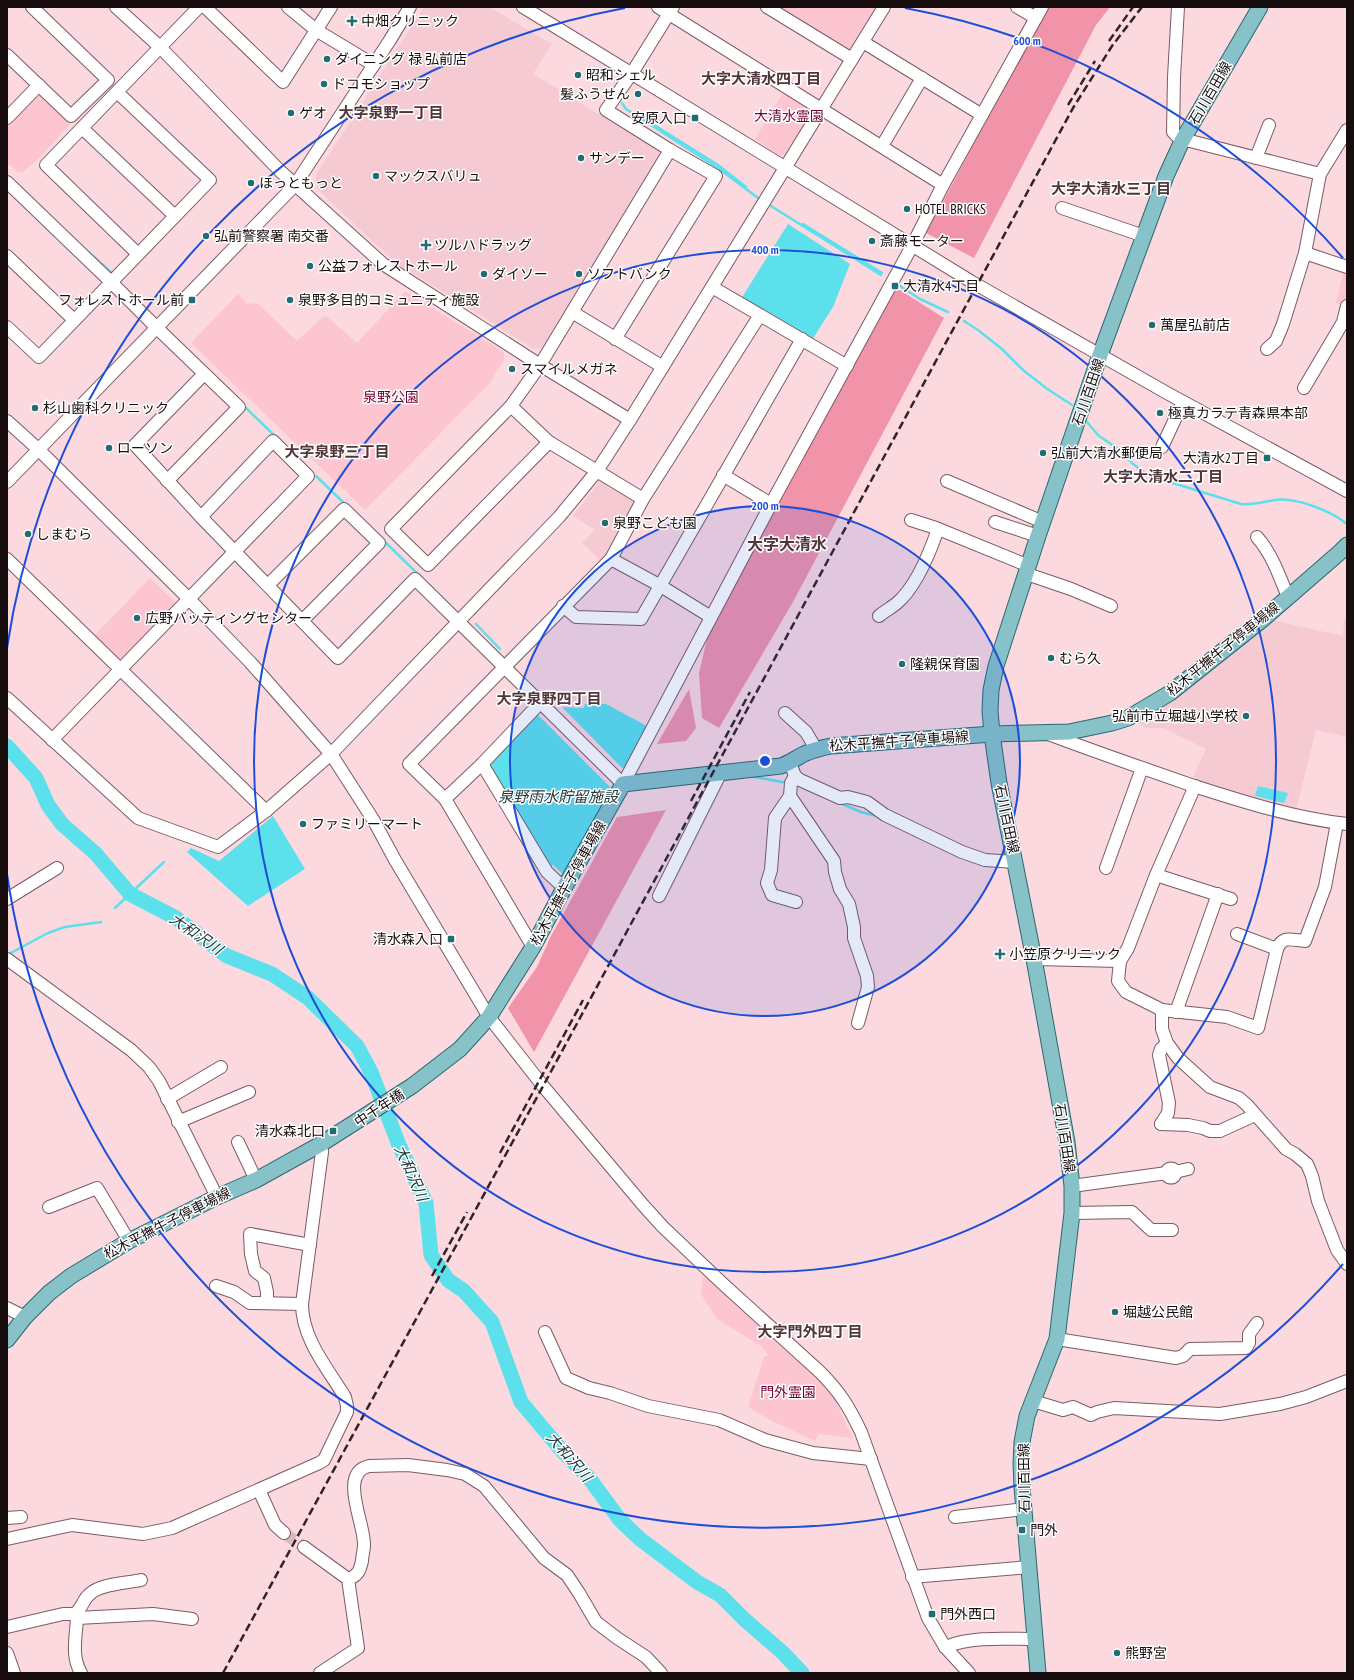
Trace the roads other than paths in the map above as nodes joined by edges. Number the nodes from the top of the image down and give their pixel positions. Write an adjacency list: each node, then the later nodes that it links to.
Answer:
1 (32, 7): 29 (street)
2 (116, 7): 23 (street)
3 (199, 7): 23 (street)
4 (205, 7): 21 (street)
5 (288, 7): 21 (street)
6 (331, 7): 21 (street)
7 (410, 7): 26 (street)
8 (523, 7): 27 (street)
9 (658, 7): 18 (street)
10 (767, 7): 25 (street)
11 (884, 7): 22 (street)
12 (1017, 7): 19 (street)
13 (1042, 7): 19 (street)
14 (1178, 7): 37 (street)
15 (1255, 7): 20 (street)
16 (1260, 7): 20 (main road, 石川百田線)
17 (1267, 7): 20 (street)
18 (671, 10): 27 (street); 31 (street)
19 (1036, 18): 32 (street)
20 (1249, 26): 37 (main road, 石川百田線)
21 (316, 30): 26 (street)
22 (863, 42): 25 (street); 28 (street)
23 (160, 47): 30 (street); 43 (street)
24 (7, 56): 29 (street)
25 (852, 59): 31 (street)
26 (374, 65): 43 (street)
27 (632, 73): 39 (street); 41 (street)
28 (922, 78): 32 (street); 38 (street)
29 (39, 85): 33 (street)
30 (117, 92): 35 (street); 47 (street)
31 (821, 109): 38 (street); 41 (street)
32 (982, 115): 44 (street)
33 (7, 118)
34 (1269, 125): 40 (street)
35 (82, 128): 47 (street); 51 (street)
36 (1347, 130): 42 (street)
37 (1182, 141): 40 (street); 48 (main road, 石川百田線)
38 (882, 146): 44 (street)
39 (670, 150): 57 (street); 62 (street)
40 (1256, 158): 42 (street)
41 (785, 168): 49 (street); 55 (street)
42 (1320, 174): 50 (street)
43 (295, 185): 61 (street); 66 (street)
44 (943, 185): 49 (street)
45 (9, 188): 54 (street)
46 (1062, 208): 48 (street)
47 (175, 216): 51 (street)
48 (1144, 236): 65 (main road, 石川百田線)
49 (912, 246): 65 (street); 67 (street)
50 (1305, 253): 53 (street); 64 (street)
51 (138, 254): 54 (street)
52 (7, 256): 59 (street)
53 (1347, 267)
54 (111, 282): 59 (street); 61 (street)
55 (712, 288): 58 (street); 68 (street)
56 (1347, 306): 70 (street)
57 (572, 312): 62 (street); 66 (street)
58 (760, 315): 63 (street); 84 (street)
59 (74, 320): 60 (street)
60 (7, 327)
61 (157, 328): 69 (street); 77 (street)
62 (615, 339): 68 (street)
63 (802, 339): 67 (street); 79 (street)
64 (1267, 349)
65 (1100, 355): 71 (street); 89 (main road, 石川百田線)
66 (540, 365): 72 (street); 73 (street)
67 (847, 366): 85 (street)
68 (663, 367): 73 (street)
69 (204, 374): 80 (street); 80 (street)
70 (1304, 388)
71 (1183, 402): 76 (street); 83 (street)
72 (511, 406): 75 (street); 75 (street)
73 (630, 420): 78 (street)
74 (7, 421): 77 (street)
75 (549, 442): 78 (street)
76 (1162, 447)
77 (38, 449): 82 (street); 101 (street)
78 (597, 471): 84 (street); 107 (street)
79 (723, 476): 85 (street); 99 (street)
80 (167, 481): 86 (street)
81 (947, 481): 89 (street)
82 (7, 482)
83 (1347, 491)
84 (643, 499): 95 (street)
85 (772, 504): 105 (street)
86 (201, 517): 94 (street); 94 (street)
87 (911, 520): 90 (street)
88 (995, 522): 91 (street)
89 (1043, 522): 91 (main road, 石川百田線)
90 (938, 529): 97 (street); 104 (street)
91 (1038, 536): 97 (main road, 石川百田線)
92 (1257, 536): 100 (street)
93 (1347, 545): 100 (main road, 松木平撫牛子停車場線)
94 (234, 552): 98 (street); 101 (street)
95 (611, 559): 99 (street); 102 (street)
96 (7, 560): 109 (street)
97 (1028, 570): 103 (street); 113 (main road, 石川百田線)
98 (268, 585): 106 (street); 106 (street)
99 (659, 585): 102 (street); 105 (street)
100 (1288, 597): 114 (main road, 松木平撫牛子停車場線)
101 (189, 599): 109 (street); 117 (street)
102 (563, 606): 108 (street)
103 (1111, 606)
104 (879, 616)
105 (711, 617): 122 (street)
106 (302, 621): 107 (street)
107 (458, 622): 108 (street); 117 (street)
108 (505, 666): 111 (street); 125 (street)
109 (120, 670): 115 (street); 126 (street)
110 (7, 698): 115 (street)
111 (540, 703): 118 (street); 122 (street)
112 (785, 713): 116 (street)
113 (992, 734): 114 (main road, 松木平撫牛子停車場線); 116 (main road, 松木平撫牛子停車場線); 128 (main road, 石川百田線)
114 (1047, 734): 119 (street)
115 (52, 740): 126 (street)
116 (816, 749): 120 (main road, 松木平撫牛子停車場線)
117 (331, 754): 126 (street); 146 (street)
118 (482, 764): 125 (street); 132 (street)
119 (1142, 768): 123 (street); 130 (street)
120 (793, 769): 121 (main road, 松木平撫牛子停車場線); 124 (street); 128 (street)
121 (721, 772): 122 (main road, 松木平撫牛子停車場線); 134 (street)
122 (623, 784): 132 (main road, 松木平撫牛子停車場線)
123 (1195, 786): 127 (street); 131 (street)
124 (790, 796): 137 (street); 147 (street)
125 (445, 800): 139 (street)
126 (266, 811)
127 (1342, 823): 140 (street)
128 (1016, 862): 142 (main road, 石川百田線)
129 (57, 868): 135 (street)
130 (1106, 868)
131 (1156, 875): 133 (street); 143 (street)
132 (564, 888): 139 (main road, 松木平撫牛子停車場線)
133 (1218, 894): 136 (street); 145 (street)
134 (659, 896)
135 (7, 899)
136 (1231, 899)
137 (796, 902)
138 (1236, 934): 140 (street)
139 (533, 946): 146 (main road, 松木平撫牛子停車場線)
140 (1277, 949): 145 (street)
141 (7, 959): 152 (street)
142 (1034, 959): 143 (street); 160 (main road, 石川百田線)
143 (1120, 961): 144 (street)
144 (1162, 1010): 145 (street); 148 (street)
145 (1176, 1012)
146 (489, 1017): 150 (main road, 松木平撫牛子停車場線); 179 (street)
147 (858, 1023)
148 (1166, 1043): 153 (street); 153 (street)
149 (222, 1067): 152 (street)
150 (412, 1086): 155 (main road, 中千年橋)
151 (249, 1092): 154 (street)
152 (167, 1099): 154 (street)
153 (1255, 1114): 167 (street)
154 (178, 1122): 161 (street)
155 (345, 1130): 157 (main road, 松木平撫牛子停車場線)
156 (238, 1142): 159 (street)
157 (321, 1144): 159 (main road, 松木平撫牛子停車場線); 166 (street)
158 (1188, 1169): 160 (street)
159 (256, 1180): 161 (main road, 松木平撫牛子停車場線)
160 (1072, 1186): 163 (main road, 石川百田線)
161 (216, 1197): 165 (main road, 松木平撫牛子停車場線)
162 (49, 1207): 165 (street)
163 (1072, 1213): 164 (street); 175 (main road, 石川百田線)
164 (1172, 1230)
165 (128, 1242): 172 (main road, 松木平撫牛子停車場線)
166 (310, 1245): 169 (street); 170 (street)
167 (1347, 1264)
168 (216, 1286): 169 (street)
169 (267, 1302): 170 (street)
170 (302, 1304): 180 (street)
171 (7, 1308): 172 (street)
172 (25, 1317): 176 (main road, 松木平撫牛子停車場線)
173 (1258, 1323): 175 (street)
174 (545, 1332): 179 (street)
175 (1057, 1339): 178 (main road, 石川百田線)
176 (7, 1340)
177 (1347, 1381): 178 (street)
178 (1033, 1401): 181 (main road, 石川百田線)
179 (871, 1459): 189 (street)
180 (259, 1490): 185 (street); 186 (street)
181 (1024, 1509): 183 (street); 188 (main road, 石川百田線)
182 (21, 1517): 184 (street)
183 (955, 1517)
184 (7, 1518)
185 (284, 1533)
186 (7, 1539)
187 (304, 1548): 190 (street)
188 (1029, 1566): 189 (street); 195 (main road, 石川百田線)
189 (912, 1577): 196 (street)
190 (348, 1579): 200 (street); 201 (street)
191 (141, 1580): 192 (street)
192 (76, 1616): 193 (street); 194 (street); 199 (street)
193 (192, 1619)
194 (7, 1627)
195 (1035, 1638): 196 (street); 203 (main road, 石川百田線)
196 (945, 1647): 202 (street)
197 (7, 1653): 198 (street)
198 (14, 1673)
199 (81, 1673)
200 (320, 1673)
201 (661, 1673)
202 (969, 1673)
203 (1038, 1673)

